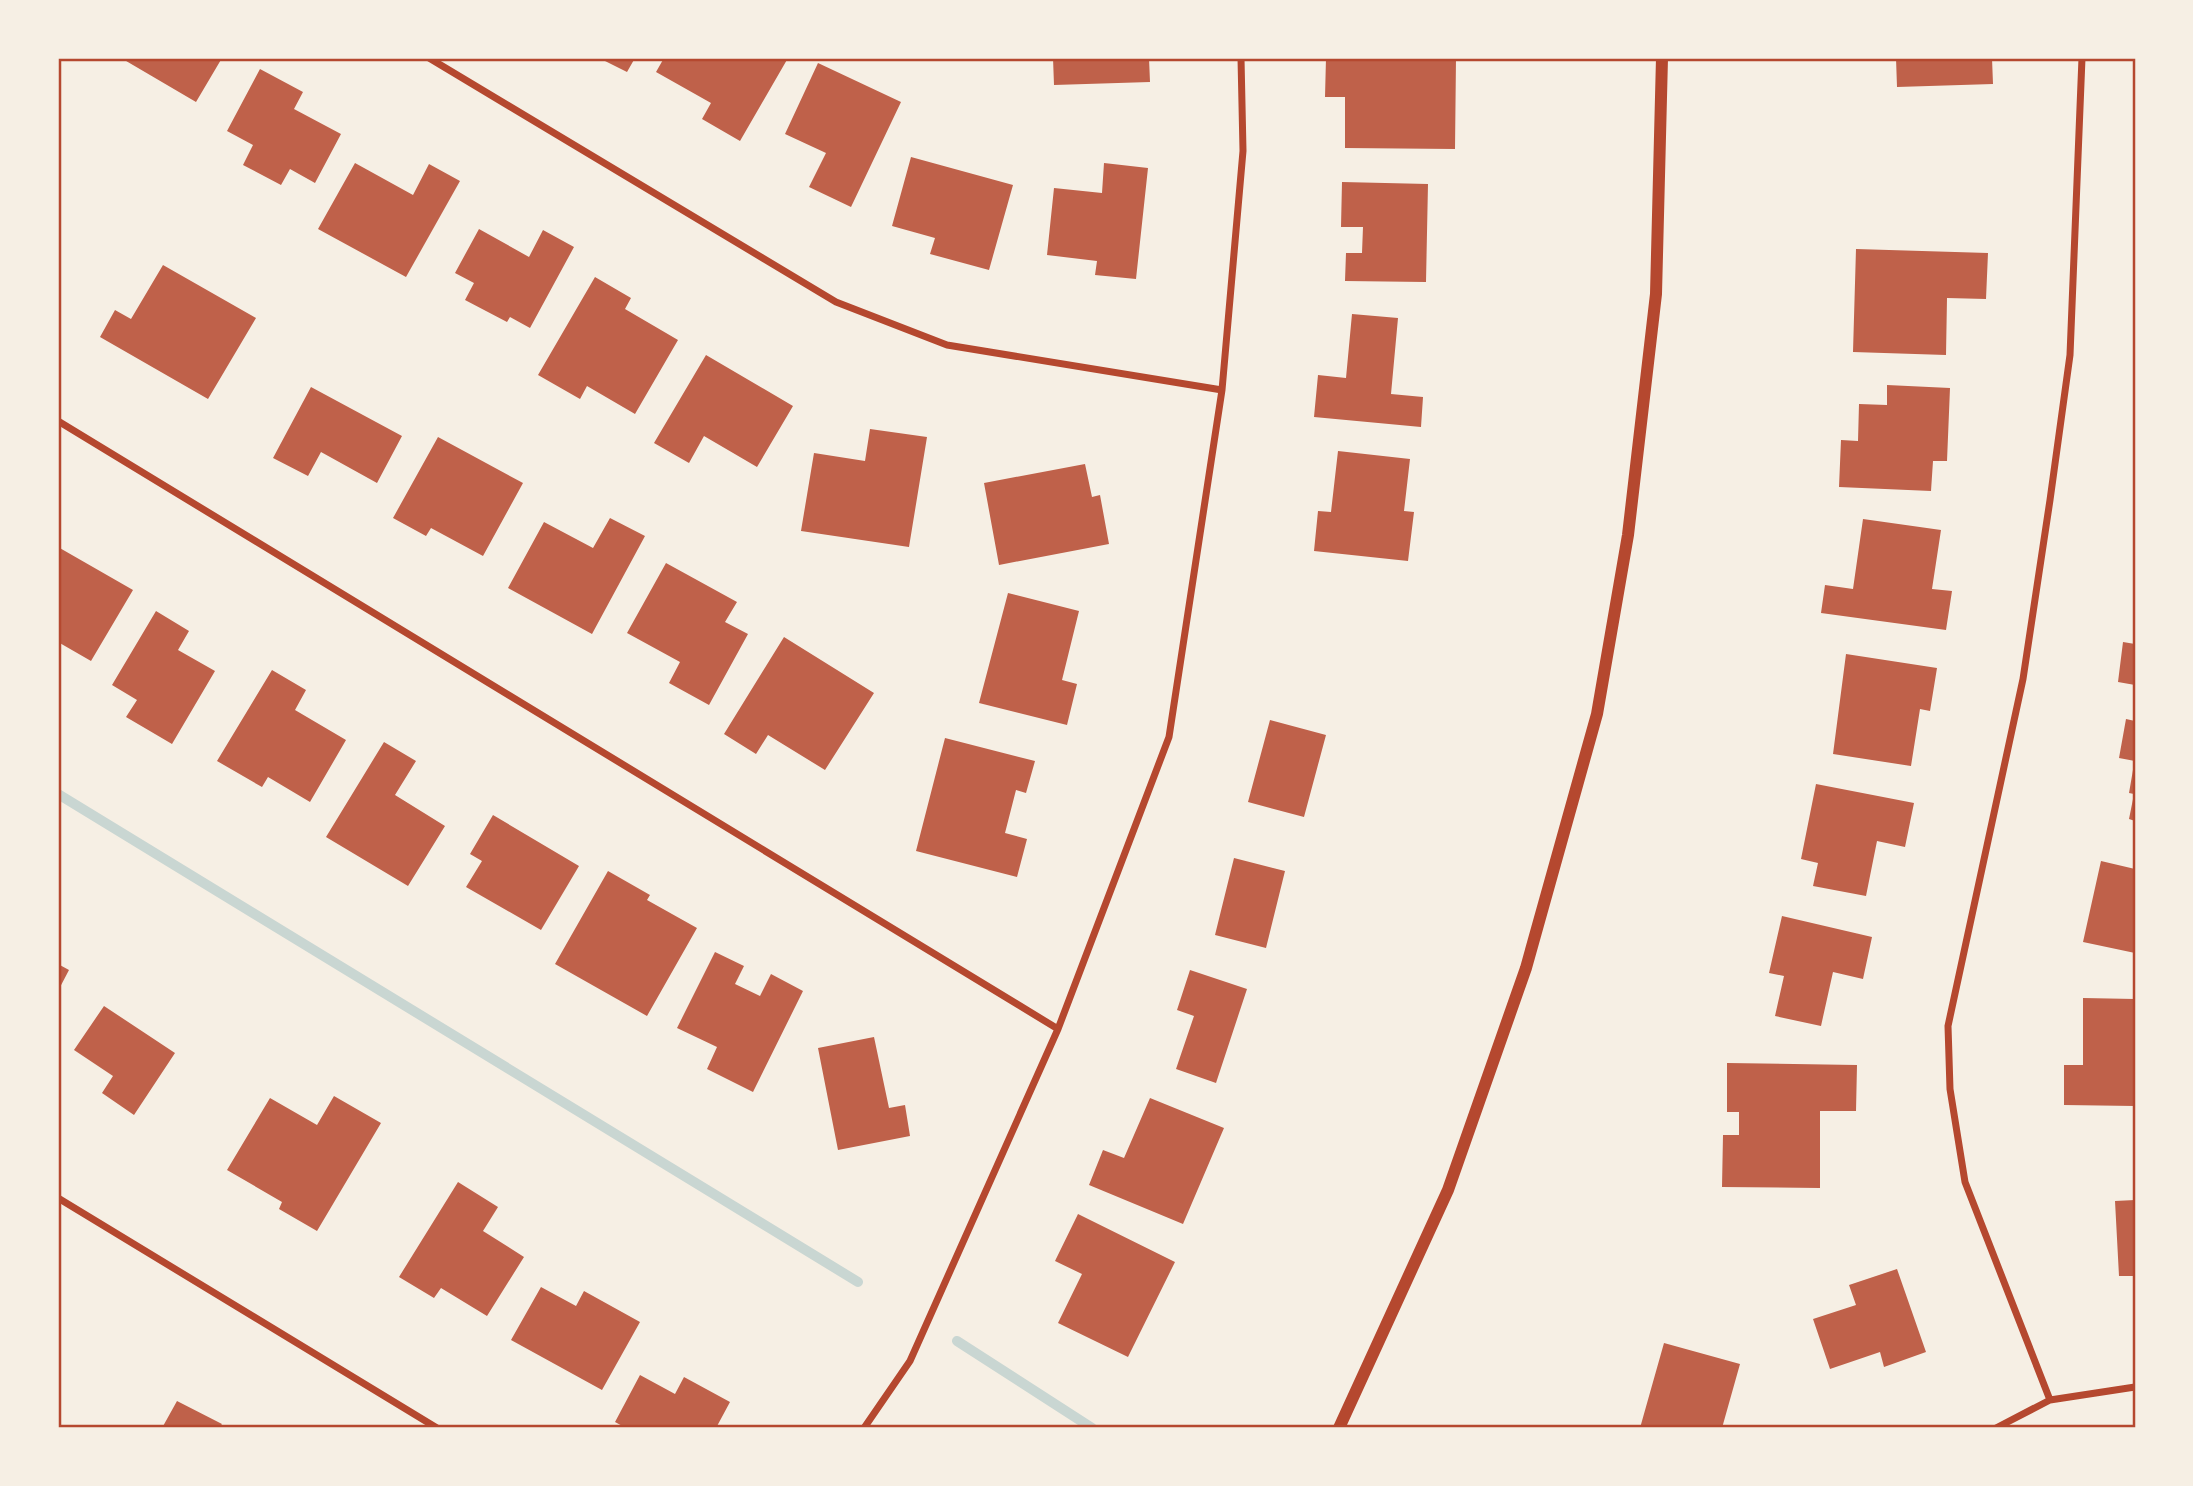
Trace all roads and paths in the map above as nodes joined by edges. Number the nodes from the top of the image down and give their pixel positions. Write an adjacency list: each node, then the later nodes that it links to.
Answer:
1 (429, 58): 5 (street)
2 (1241, 58): 5 (street)
3 (1662, 58): 13 (street)
4 (2082, 58): 10 (street)
5 (1222, 390): 7 (street)
6 (58, 421): 7 (street)
7 (1058, 1029): 12 (street)
8 (58, 1198): 11 (street)
9 (2135, 1387): 10 (street)
10 (2050, 1400): 14 (street)
11 (437, 1428)
12 (864, 1428)
13 (1339, 1428)
14 (1996, 1428)

